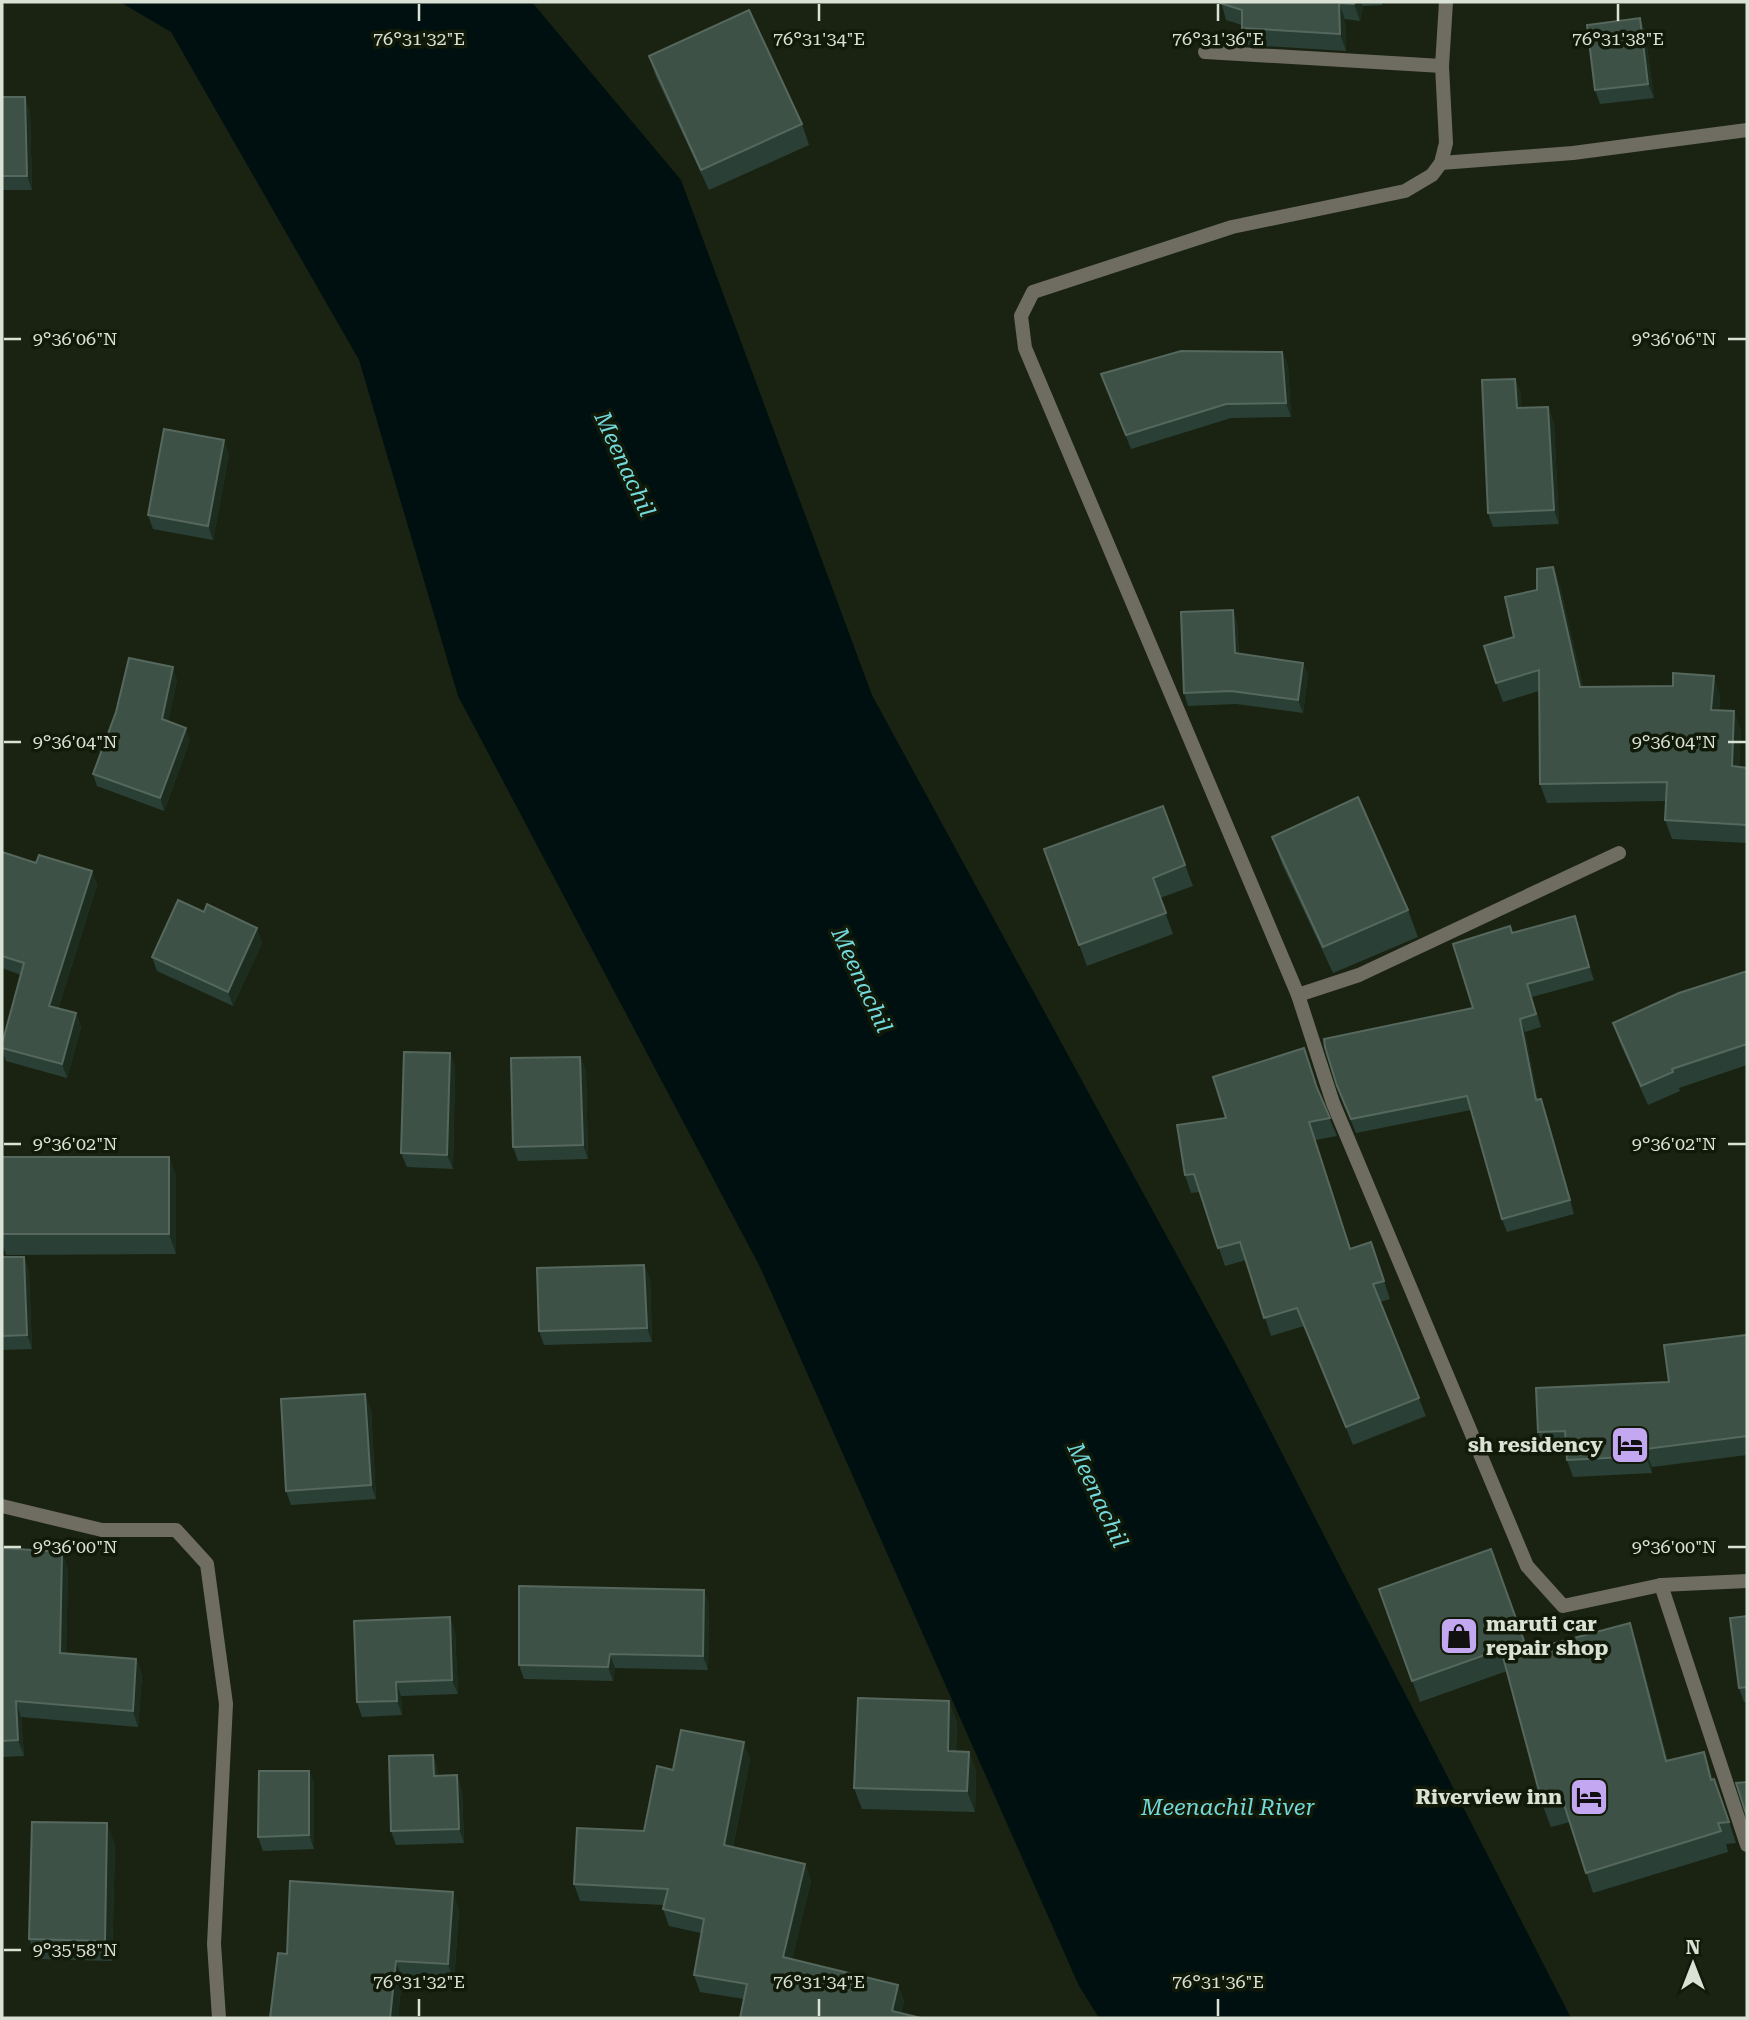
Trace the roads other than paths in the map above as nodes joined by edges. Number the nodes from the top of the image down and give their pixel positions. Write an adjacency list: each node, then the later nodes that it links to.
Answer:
1 (1446, 2): 3 (street)
2 (1205, 52): 3 (street)
3 (1442, 66): 5 (street)
4 (1747, 130): 5 (street)
5 (1441, 163): 7 (street)
6 (1619, 853): 7 (street)
7 (1298, 995): 10 (street)
8 (2, 1506): 12 (street)
9 (1747, 1581): 10 (street)
10 (1661, 1585): 11 (street)
11 (1747, 1845)
12 (219, 2018)

